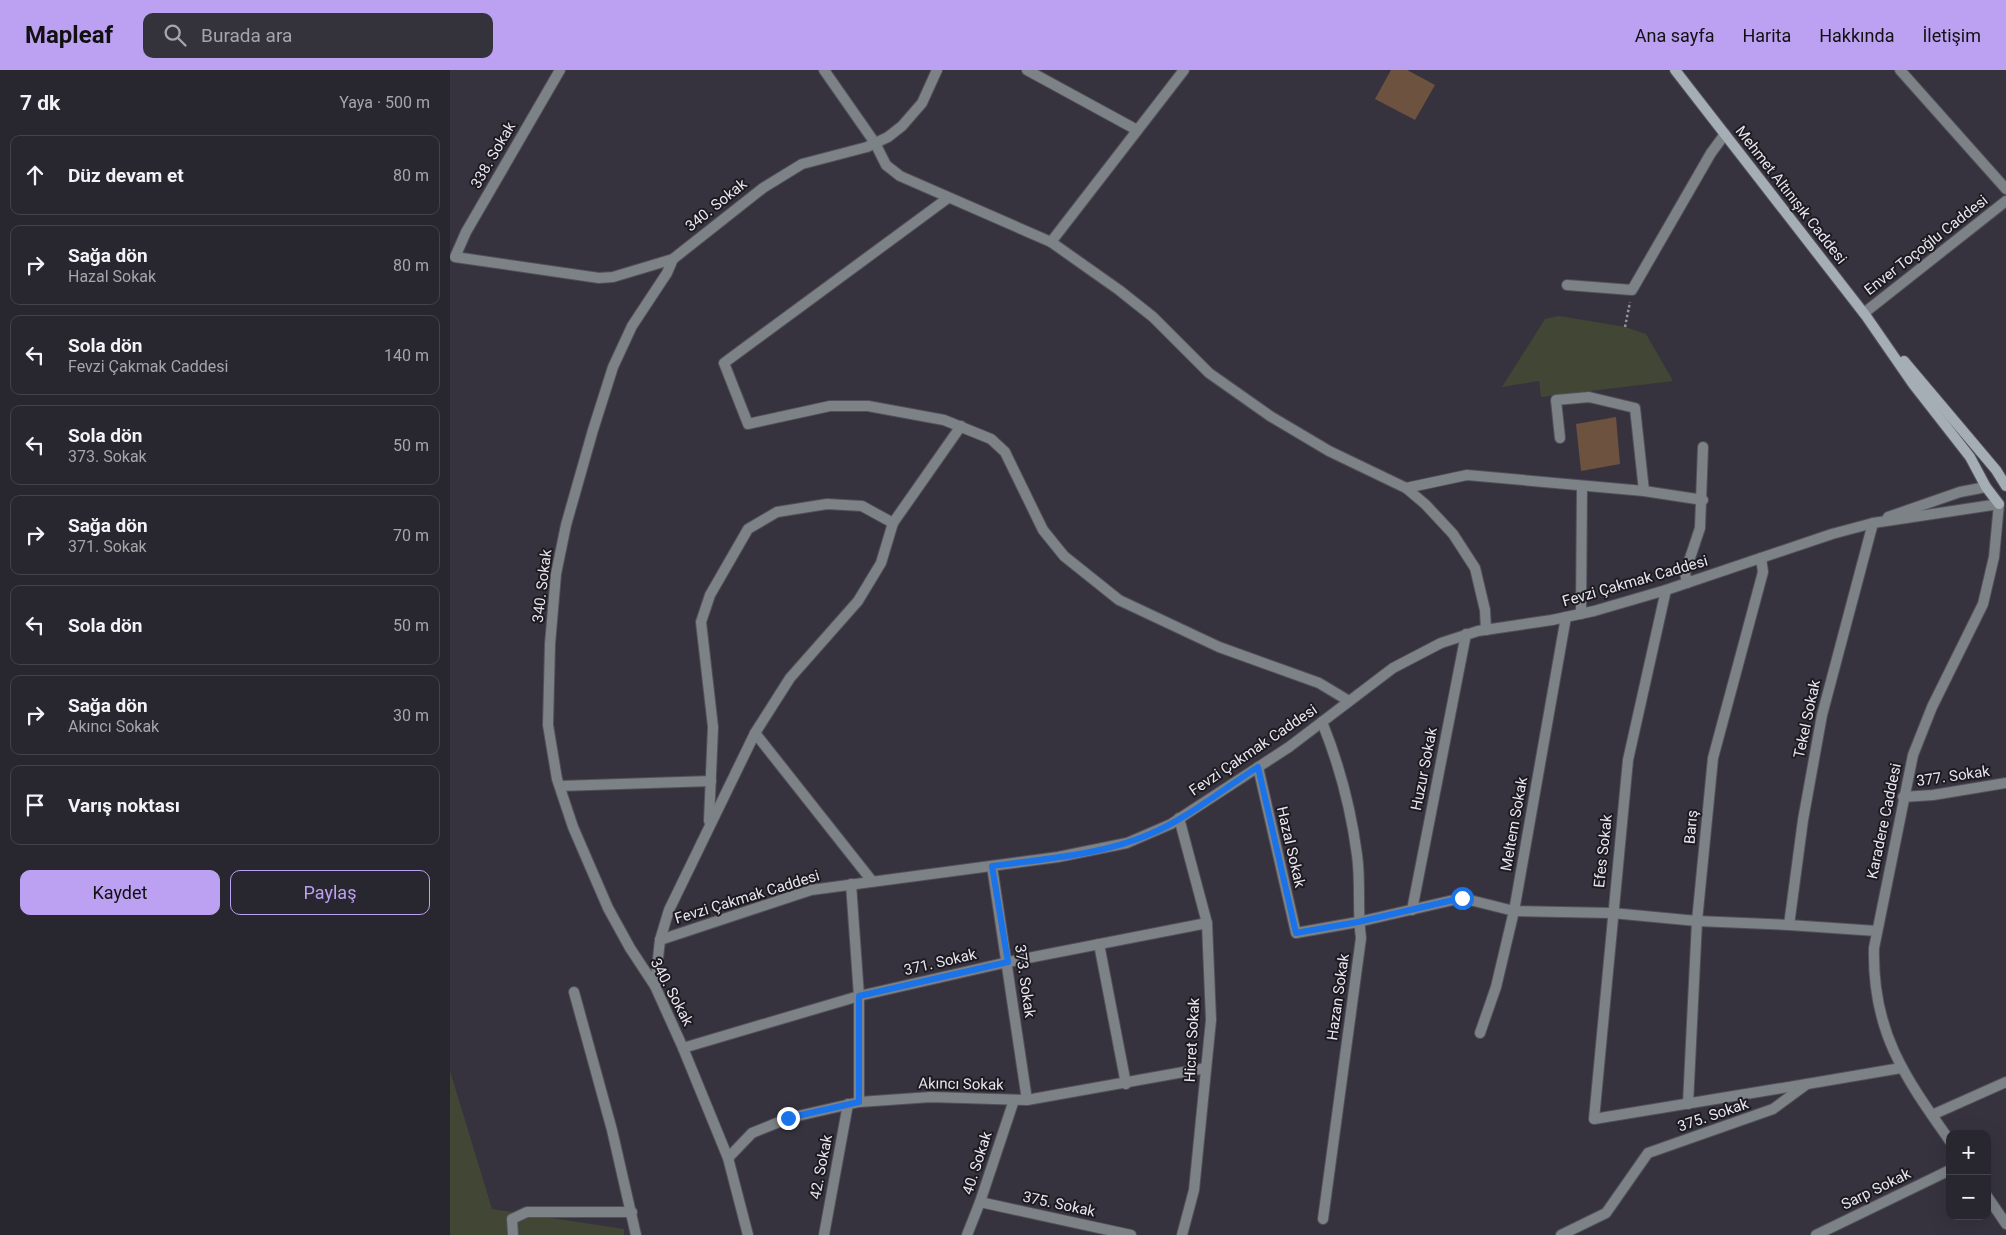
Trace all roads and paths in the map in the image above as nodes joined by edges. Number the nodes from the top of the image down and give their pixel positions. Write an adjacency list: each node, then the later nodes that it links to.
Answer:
1 (560, 70): 15 (street, 338. Sokak)
2 (824, 70): 10 (street)
3 (937, 70): 10 (street, 340. Sokak)
4 (1027, 70): 8 (street)
5 (1184, 70): 8 (street)
6 (1900, 70): 11 (street)
7 (1679, 71): 9 (main road, Mehmet Altınışık Caddesi)
8 (1137, 130): 14 (street)
9 (1725, 134): 17 (street); 18 (main road, Mehmet Altınışık Caddesi)
10 (875, 143): 12 (street); 15 (street, 340. Sokak)
11 (2006, 188)
12 (948, 198): 14 (street); 21 (street)
13 (2006, 201): 18 (street, Enver Toçoğlu Caddesi)
14 (1051, 242): 27 (street)
15 (673, 260): 46 (street, 340. Sokak)
16 (1567, 285): 17 (street)
17 (1632, 290): 19 (path)
18 (1864, 313): 20 (main road, Mehmet Altınışık Caddesi)
19 (1625, 327)
20 (1883, 339): 25 (main road, Mehmet Altınışık Caddesi); 26 (main road, Mehmet Altınışık Caddesi)
21 (962, 426): 31 (street); 40 (street)
22 (1560, 438): 28 (street)
23 (1703, 447): 29 (street)
24 (1582, 486): 27 (street); 28 (street); 36 (street)
25 (1986, 487): 26 (main road, Fevzi Çakmak Caddesi); 30 (main road, Mehmet Altınışık Caddesi); 32 (street, Fevzi Çakmak Caddesi)
26 (2006, 487): 30 (main road)
27 (1406, 488): 38 (street)
28 (1644, 492): 29 (street)
29 (1703, 500): 34 (street)
30 (2003, 504): 32 (street, Fevzi Çakmak Caddesi); 47 (street, Karadere Caddesi)
31 (893, 523): 42 (street); 44 (street)
32 (1873, 523): 33 (street, Fevzi Çakmak Caddesi); 59 (street, Tekel Sokak)
33 (1761, 558): 34 (street, Fevzi Çakmak Caddesi); 56 (street, Barış)
34 (1687, 583): 35 (street, Fevzi Çakmak Caddesi)
35 (1666, 590): 36 (street, Fevzi Çakmak Caddesi); 55 (street, Efes Sokak)
36 (1581, 614): 37 (street, Fevzi Çakmak Caddesi)
37 (1566, 617): 38 (street, Fevzi Çakmak Caddesi); 54 (street, Meltem Sokak)
38 (1486, 630): 39 (street, Fevzi Çakmak Caddesi)
39 (1466, 634): 40 (street, Fevzi Çakmak Caddesi); 53 (street, Huzur Sokak)
40 (1348, 701): 41 (street, Fevzi Çakmak Caddesi)
41 (1322, 722): 43 (street, Fevzi Çakmak Caddesi); 57 (street, Hazan Sokak)
42 (755, 732): 49 (street); 51 (street)
43 (1258, 767): 48 (street, Fevzi Çakmak Caddesi); 57 (street, Hazal Sokak)
44 (711, 780): 46 (street); 49 (street)
45 (2006, 784): 47 (street, 377. Sokak)
46 (560, 786): 64 (street, 340. Sokak)
47 (1903, 797): 60 (street, Karadere Caddesi)
48 (1180, 818): 50 (street, Fevzi Çakmak Caddesi); 58 (street, Hicret Sokak)
49 (709, 827): 61 (street)
50 (992, 866): 51 (street, Fevzi Çakmak Caddesi); 63 (street, 373. Sokak)
51 (872, 881): 52 (street, Fevzi Çakmak Caddesi)
52 (851, 884): 61 (street, Fevzi Çakmak Caddesi); 66 (street)
53 (1412, 910): 54 (street); 57 (street)
54 (1514, 911): 55 (street); 67 (street, Meltem Sokak)
55 (1612, 913): 56 (street); 78 (street, Efes Sokak)
56 (1698, 921): 59 (street); 78 (street, Barış)
57 (1358, 922): 86 (street, Hazan Sokak)
58 (1207, 923): 62 (street, 371. Sokak); 69 (street, Hicret Sokak)
59 (1789, 925): 60 (street)
60 (1877, 931): 70 (street, Karadere Caddesi)
61 (660, 940): 64 (street)
62 (1099, 944): 63 (street, 371. Sokak); 72 (street)
63 (1008, 962): 66 (street, 371. Sokak); 75 (street, 373. Sokak)
64 (655, 986): 68 (street, 340. Sokak)
65 (574, 992): 85 (street)
66 (859, 996): 68 (street, 371. Sokak); 76 (street)
67 (1480, 1033)
68 (684, 1048): 81 (street, 340. Sokak)
69 (1206, 1068): 72 (street, Akıncı Sokak); 95 (street, Hicret Sokak)
70 (1901, 1068): 73 (street, 375. Sokak); 79 (street, Karadere Caddesi)
71 (2006, 1082): 79 (street)
72 (1126, 1084): 75 (street, Akıncı Sokak)
73 (1807, 1084): 78 (street); 96 (street, 375. Sokak)
74 (1014, 1100): 75 (street, Akıncı Sokak); 76 (street, Akıncı Sokak); 83 (street, 40. Sokak)
75 (1026, 1100)
76 (859, 1102): 77 (street, Akıncı Sokak)
77 (848, 1104): 81 (street, Akıncı Sokak); 92 (street, 42. Sokak)
78 (1688, 1104)
79 (1932, 1116): 80 (street, Karadere Caddesi)
80 (1946, 1136)
81 (728, 1158): 91 (street, 340. Sokak)
82 (1946, 1172): 88 (street, Sarp Sokak)
83 (980, 1202): 93 (street, 40. Sokak); 94 (street, 375. Sokak)
84 (1991, 1202): 87 (street)
85 (632, 1212): 89 (street); 90 (street)
86 (1323, 1219)
87 (2006, 1224)
88 (1820, 1234)
89 (513, 1235)
90 (636, 1235)
91 (748, 1235)
92 (824, 1235)
93 (967, 1235)
94 (1130, 1235)
95 (1182, 1235)
96 (1561, 1235)

